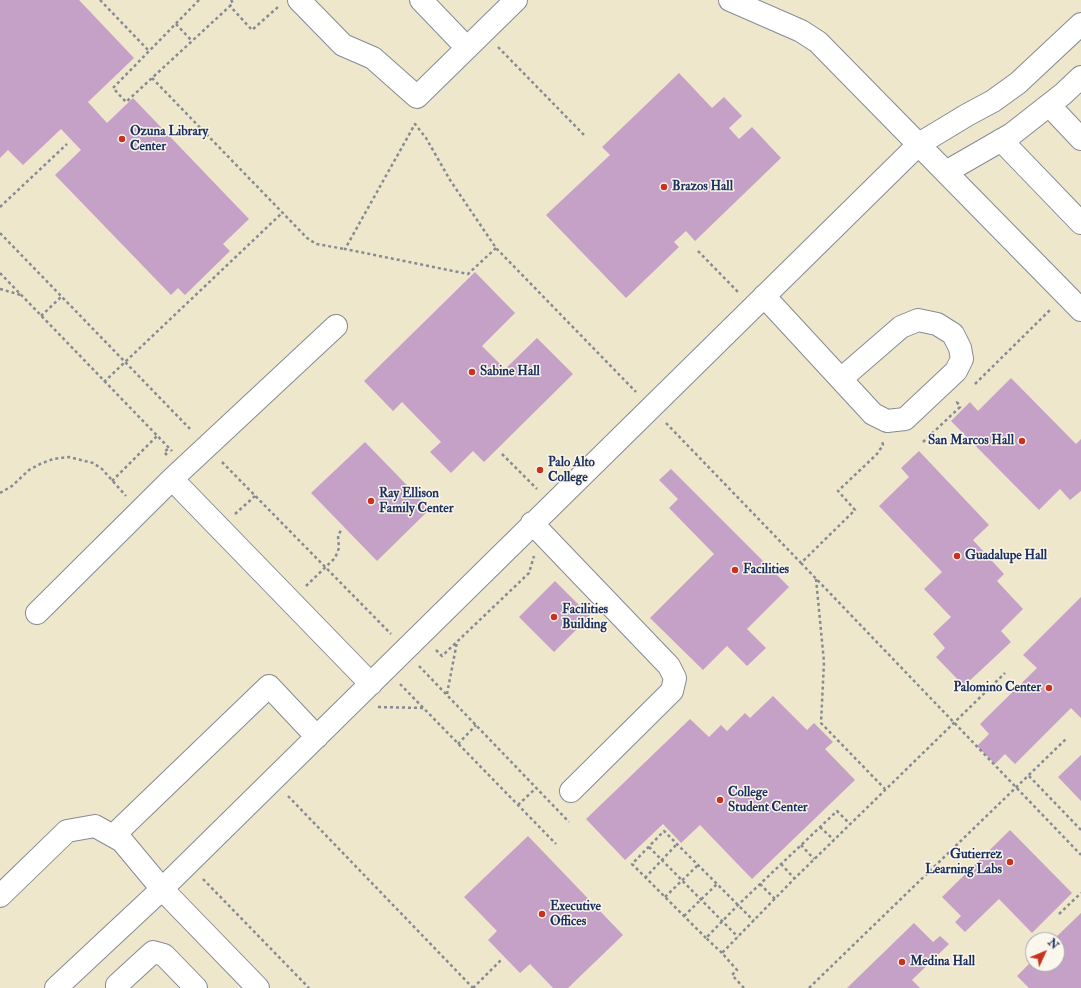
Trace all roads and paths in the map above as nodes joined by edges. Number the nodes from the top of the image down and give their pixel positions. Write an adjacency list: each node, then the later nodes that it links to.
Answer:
1 (100, 0): 15 (path)
2 (199, 0): 10 (path)
3 (231, 0): 8 (path)
4 (299, 0): 14 (lane)
5 (421, 0): 14 (lane)
6 (730, 0): 23 (lane)
7 (511, 2): 14 (lane)
8 (230, 6): 9 (path); 12 (path)
9 (278, 7)
10 (176, 24): 12 (path); 15 (path)
11 (1081, 24): 23 (lane)
12 (192, 41): 17 (path)
13 (497, 45): 19 (path)
14 (467, 48)
15 (149, 51): 17 (path)
16 (1081, 77): 18 (lane)
17 (152, 78): 26 (path)
18 (1049, 105): 20 (lane); 21 (lane)
19 (584, 135)
20 (1081, 139)
21 (1001, 140): 24 (lane); 27 (lane)
22 (67, 144): 25 (path)
23 (919, 144): 24 (lane); 36 (lane)
24 (946, 172): 35 (lane)
25 (0, 207)
26 (282, 212): 29 (path); 42 (path)
27 (1081, 223)
28 (496, 248): 29 (path); 29 (path); 45 (path)
29 (346, 249)
30 (698, 251): 34 (path)
31 (0, 273): 33 (path)
32 (0, 290): 33 (path)
33 (21, 295): 39 (path)
34 (741, 295)
35 (1066, 295): 38 (lane); 43 (path)
36 (764, 296): 41 (lane); 45 (lane)
37 (61, 297): 39 (path)
38 (1081, 310)
39 (41, 316): 42 (path)
40 (336, 326): 51 (lane)
41 (841, 379): 41 (lane)
42 (104, 382): 46 (path)
43 (974, 385)
44 (962, 396): 48 (path)
45 (651, 406): 59 (lane); 60 (path)
46 (157, 436): 49 (path); 52 (path)
47 (881, 439): 60 (path)
48 (923, 442)
49 (169, 448): 51 (path); 51 (path)
50 (502, 454): 53 (path)
51 (176, 467): 63 (lane); 69 (lane)
52 (112, 480): 54 (path); 56 (path)
53 (539, 491)
54 (0, 493)
55 (255, 496): 57 (path)
56 (128, 498)
57 (234, 515)
58 (341, 530): 62 (path)
59 (538, 530): 64 (path); 69 (lane); 82 (lane)
60 (801, 563): 61 (path)
61 (816, 578): 73 (path); 80 (path)
62 (305, 587)
63 (37, 613)
64 (457, 642): 65 (path); 70 (path)
65 (434, 648)
66 (415, 661): 70 (path)
67 (1005, 673): 73 (path)
68 (395, 679): 72 (path)
69 (371, 684): 75 (lane)
70 (447, 695): 74 (path)
71 (375, 707): 72 (path)
72 (423, 708): 77 (path)
73 (953, 723): 80 (path); 81 (path)
74 (476, 725): 77 (path); 79 (path)
75 (317, 737): 89 (lane); 106 (lane)
76 (1067, 738): 78 (path)
77 (458, 744): 84 (path)
78 (1029, 776): 81 (path); 88 (path)
79 (536, 788): 84 (path); 85 (path)
80 (885, 789): 86 (path)
81 (1016, 789): 95 (path); 128 (path)
82 (571, 791)
83 (288, 796): 126 (path)
84 (518, 805): 91 (path)
85 (569, 822)
86 (850, 824): 87 (path); 90 (path)
87 (820, 827): 90 (path); 93 (path)
88 (1081, 830)
89 (113, 836): 106 (lane); 108 (lane)
90 (834, 840): 96 (path)
91 (556, 844)
92 (677, 844): 94 (path); 97 (path); 99 (path)
93 (801, 845): 96 (path); 98 (path)
94 (649, 846): 97 (path); 101 (path)
95 (1081, 855)
96 (814, 859): 102 (path)
97 (662, 860): 101 (path); 103 (path)
98 (781, 864): 102 (path); 105 (path)
99 (698, 865): 103 (path); 104 (path)
100 (202, 878): 125 (path)
101 (645, 878): 109 (path)
102 (794, 878): 110 (path)
103 (682, 880): 109 (path); 111 (path)
104 (717, 884): 111 (path); 112 (path)
105 (760, 884): 110 (path); 112 (path)
106 (162, 889): 121 (lane); 124 (lane)
107 (1081, 893): 113 (path)
108 (0, 896)
109 (665, 897): 114 (path)
110 (775, 899): 116 (path)
111 (702, 900): 114 (path); 115 (path)
112 (738, 905): 115 (path); 116 (path)
113 (1059, 914)
114 (684, 916): 118 (path)
115 (722, 921): 117 (path); 118 (path)
116 (754, 921): 117 (path)
117 (738, 937): 119 (path)
118 (706, 938): 119 (path)
119 (722, 954): 127 (path)
120 (502, 959): 126 (path)
121 (56, 988)
122 (117, 988): 123 (lane)
123 (196, 988)
124 (258, 988)
125 (309, 988)
126 (473, 988)
127 (744, 988)
128 (809, 988)

